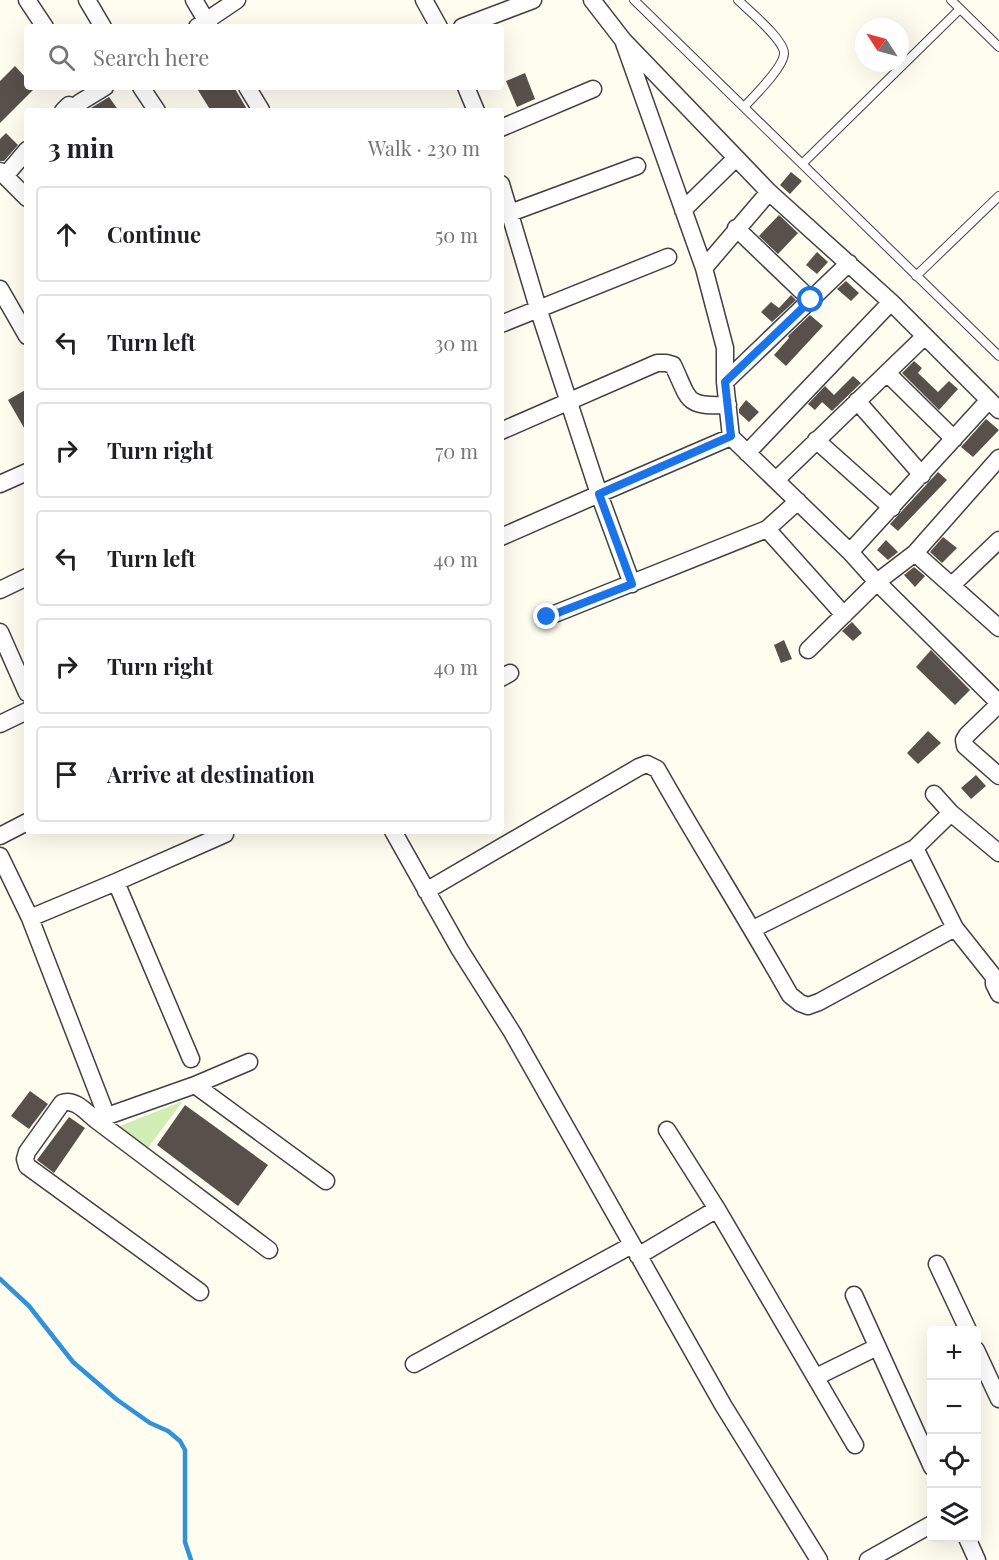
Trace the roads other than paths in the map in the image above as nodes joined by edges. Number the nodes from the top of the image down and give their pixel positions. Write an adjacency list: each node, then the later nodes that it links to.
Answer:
1 (27, 0): 12 (street)
2 (87, 0): 13 (street)
3 (194, 0): 14 (street)
4 (237, 0): 15 (street)
5 (424, 0): 16 (street)
6 (533, 0): 17 (street)
7 (592, 0): 18 (street)
8 (738, 0): 24 (lane)
9 (951, 0): 11 (lane)
10 (637, 1): 24 (lane)
11 (960, 9): 19 (lane); 31 (lane)
12 (43, 24)
13 (102, 24)
14 (205, 24)
15 (206, 24)
16 (437, 24)
17 (470, 24)
18 (623, 40): 30 (street); 38 (street)
19 (999, 47)
20 (593, 89): 28 (street)
21 (143, 90): 25 (street)
22 (249, 90): 26 (street)
23 (467, 90): 27 (street)
24 (744, 107): 31 (lane)
25 (155, 108)
26 (260, 108)
27 (475, 108)
28 (504, 127)
29 (24, 153): 33 (street)
30 (736, 158): 34 (street); 38 (street)
31 (802, 164): 44 (lane)
32 (637, 166): 39 (street)
33 (2, 173): 36 (street)
34 (769, 192): 40 (street); 42 (street)
35 (504, 194): 39 (street)
36 (24, 195)
37 (998, 200): 44 (lane)
38 (683, 210): 43 (street)
39 (510, 213): 48 (street)
40 (736, 228): 43 (street); 46 (street)
41 (668, 257): 48 (street)
42 (849, 263): 46 (street); 47 (street)
43 (704, 268): 54 (street)
44 (916, 276): 52 (lane)
45 (0, 289): 50 (street)
46 (811, 300): 54 (street)
47 (891, 302): 51 (street); 63 (street)
48 (538, 308): 49 (street); 55 (street)
49 (504, 323)
50 (24, 325)
51 (926, 336): 53 (street); 58 (street)
52 (999, 356)
53 (886, 373): 56 (street); 61 (street)
54 (725, 382): 57 (street)
55 (570, 401): 57 (street); 59 (street); 69 (street)
56 (857, 401): 62 (street); 66 (street)
57 (728, 405): 60 (street)
58 (994, 405): 61 (street)
59 (504, 429)
60 (731, 436): 63 (street); 69 (street)
61 (954, 439): 66 (street)
62 (816, 441): 67 (street); 71 (street)
63 (747, 453): 67 (street)
64 (996, 469): 76 (street)
65 (24, 472): 68 (street)
66 (922, 474): 71 (street)
67 (776, 480): 70 (street)
68 (0, 484)
69 (599, 494): 73 (street); 79 (street)
70 (798, 501): 72 (street); 75 (street)
71 (892, 508): 75 (street)
72 (767, 529): 79 (street); 82 (street)
73 (504, 536)
74 (999, 540): 80 (street)
75 (850, 552): 78 (street)
76 (915, 552): 78 (street); 80 (street)
77 (24, 578): 81 (street)
78 (878, 582): 82 (street); 88 (street)
79 (632, 584): 83 (street)
80 (952, 585): 84 (street)
81 (0, 590)
82 (844, 615): 86 (street)
83 (547, 617)
84 (998, 626)
85 (0, 632): 87 (street)
86 (808, 650)
87 (24, 686)
88 (999, 703): 91 (street)
89 (24, 712): 90 (street)
90 (0, 724)
91 (999, 776)
92 (934, 794): 93 (street)
93 (951, 813): 98 (street); 99 (street)
94 (24, 824): 97 (street)
95 (225, 834): 101 (street)
96 (395, 834): 102 (street)
97 (0, 836)
98 (915, 848): 104 (street); 105 (street)
99 (999, 853)
100 (0, 856): 103 (street)
101 (117, 882): 103 (street); 108 (street)
102 (426, 891): 105 (street); 116 (street)
103 (30, 918): 111 (street)
104 (955, 928): 105 (street); 106 (street)
105 (753, 929)
106 (997, 974): 107 (street)
107 (999, 994)
108 (191, 1059)
109 (249, 1062): 110 (street)
110 (195, 1085): 111 (street); 113 (street)
111 (102, 1118): 115 (street); 118 (street)
112 (668, 1130): 114 (street)
113 (326, 1181)
114 (717, 1209): 116 (street); 124 (street)
115 (269, 1250)
116 (635, 1251): 123 (street); 130 (street)
117 (937, 1264): 120 (street)
118 (200, 1292)
119 (854, 1294): 121 (street)
120 (966, 1326)
121 (877, 1347): 124 (street); 127 (street)
122 (981, 1361): 125 (street)
123 (414, 1364)
124 (816, 1377): 126 (street)
125 (999, 1400)
126 (855, 1445)
127 (927, 1456)
128 (927, 1527): 131 (street)
129 (969, 1542): 132 (street)
130 (819, 1560)
131 (868, 1560)
132 (977, 1560)

